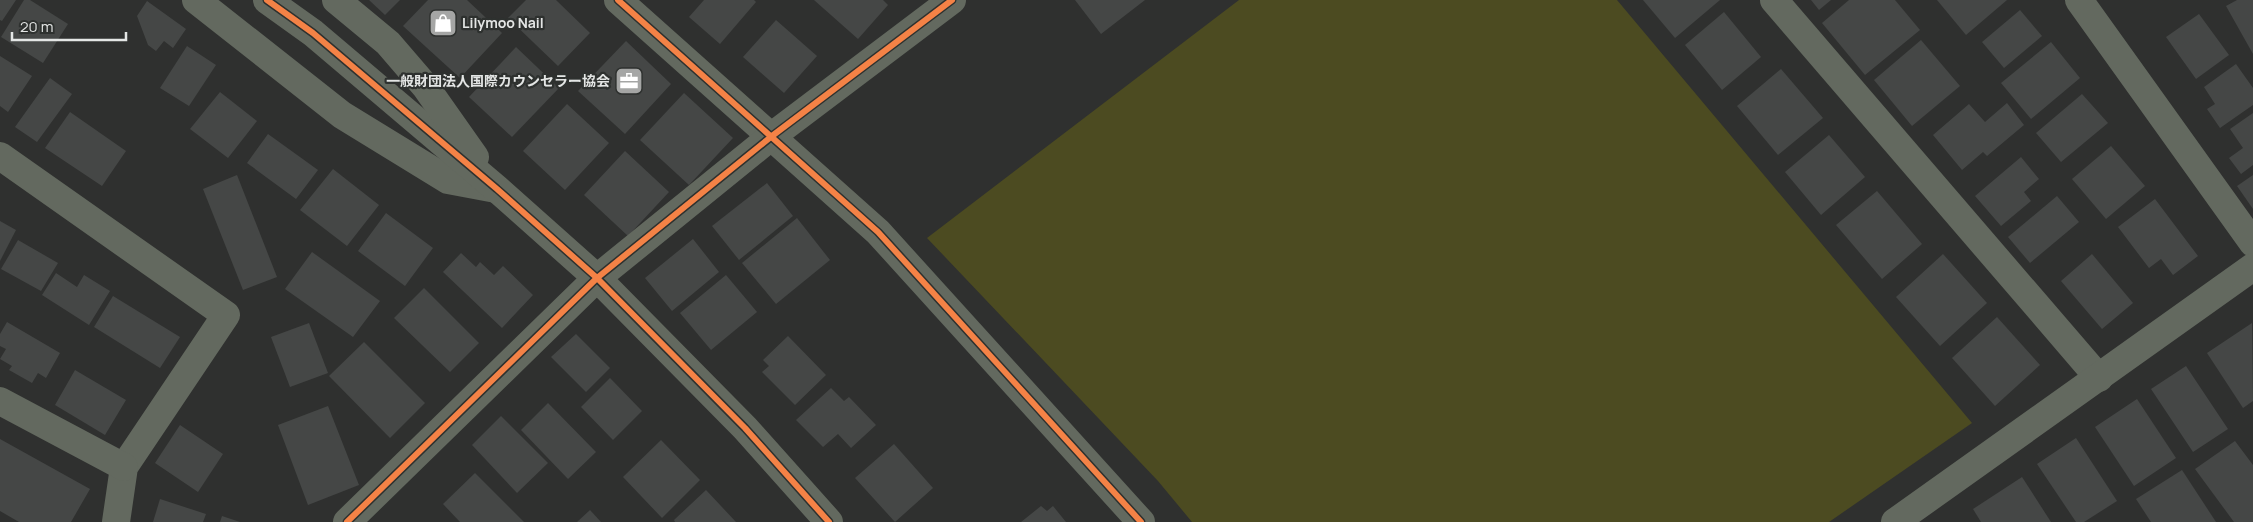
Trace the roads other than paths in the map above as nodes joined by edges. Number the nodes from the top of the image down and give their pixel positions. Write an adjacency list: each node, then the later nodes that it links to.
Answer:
1 (196, 0): 10 (street)
2 (267, 0): 10 (street)
3 (336, 0): 10 (street)
4 (618, 0): 8 (street)
5 (952, 0): 8 (street)
6 (1774, 0): 14 (street)
7 (2079, 0): 11 (street)
8 (772, 136): 13 (street); 20 (street)
9 (0, 156): 16 (street)
10 (497, 189): 13 (street)
11 (2253, 243)
12 (2253, 267): 14 (street)
13 (597, 278): 18 (street); 19 (street)
14 (2098, 378): 21 (street)
15 (0, 401): 16 (street)
16 (124, 467): 17 (street)
17 (116, 522)
18 (347, 522)
19 (829, 522)
20 (1141, 522)
21 (1895, 522)

